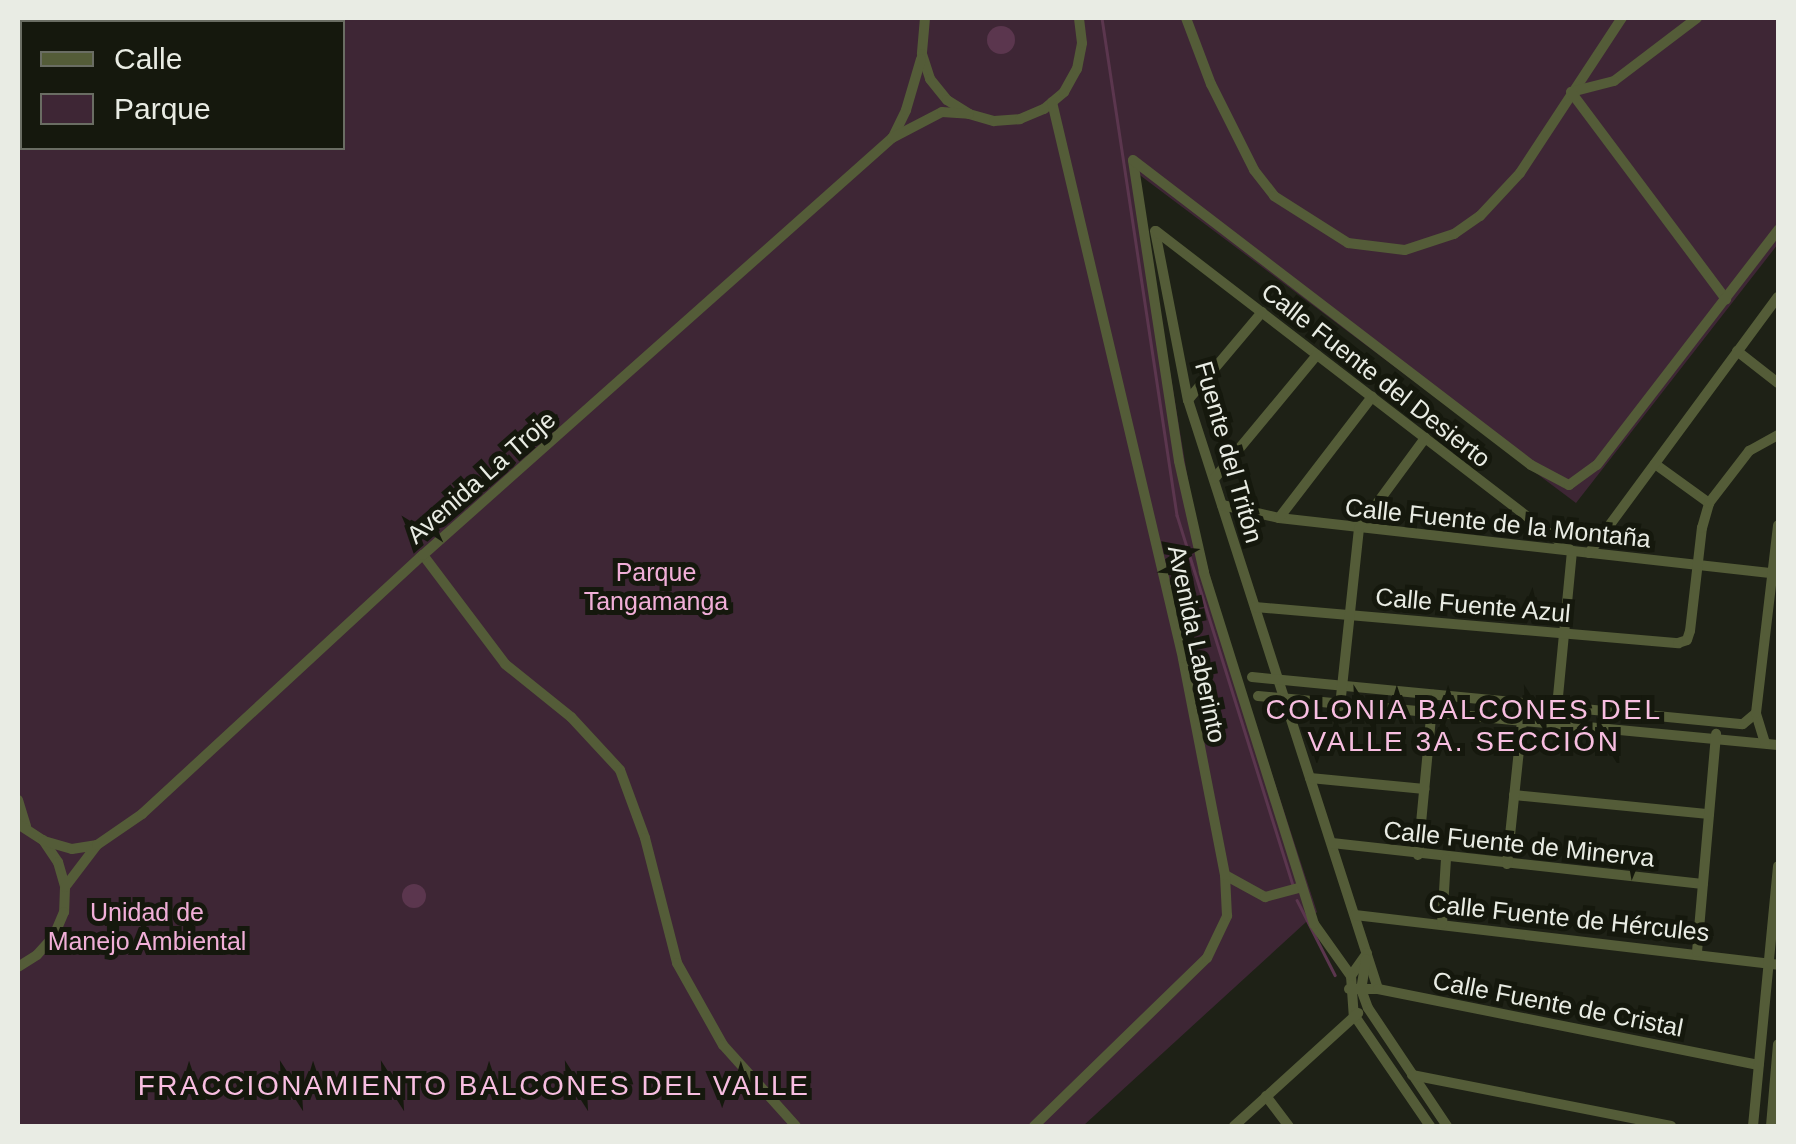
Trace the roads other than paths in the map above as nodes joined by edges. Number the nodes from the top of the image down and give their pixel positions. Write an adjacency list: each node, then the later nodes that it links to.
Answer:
1 (1079, 18): 8 (street)
2 (1186, 18): 7 (street)
3 (1622, 18): 7 (street)
4 (1697, 18): 7 (street)
5 (921, 21): 6 (street)
6 (922, 54): 9 (street); 10 (street, Avenida La Troje)
7 (1570, 92): 14 (street)
8 (1052, 102): 9 (street, Avenida La Troje); 69 (street, Avenida Laberinto)
9 (968, 114): 10 (street, Avenida La Troje)
10 (892, 138): 32 (street, Avenida La Troje)
11 (1778, 230): 14 (street)
12 (1155, 231): 15 (street, Calle Fuente del Desierto); 20 (street, Fuente del Tritón)
13 (1778, 297): 16 (street)
14 (1726, 299): 72 (street)
15 (1262, 312): 17 (street, Calle Fuente del Desierto); 20 (street)
16 (1737, 352): 18 (street); 23 (street)
17 (1317, 355): 19 (street, Calle Fuente del Desierto); 24 (street)
18 (1778, 384)
19 (1372, 397): 22 (street, Calle Fuente del Desierto); 27 (street)
20 (1188, 400): 24 (street, Fuente del Tritón)
21 (1778, 435): 25 (street)
22 (1425, 438): 29 (street); 30 (street, Calle Fuente del Desierto)
23 (1655, 464): 25 (street); 31 (street)
24 (1214, 479): 26 (street, Fuente del Tritón)
25 (1709, 503): 33 (street)
26 (1222, 504): 27 (street, Calle Fuente de la Montaña); 35 (street, Fuente del Tritón)
27 (1279, 518): 29 (street, Calle Fuente de la Montaña)
28 (1778, 526): 34 (street)
29 (1359, 528): 30 (street, Calle Fuente de la Montaña); 36 (street)
30 (1572, 551): 31 (street, Calle Fuente de la Montaña); 38 (street)
31 (1589, 553): 33 (street, Calle Fuente de la Montaña)
32 (423, 555): 64 (street, Avenida La Troje); 88 (street)
33 (1696, 565): 34 (street, Calle Fuente de la Montaña); 38 (street, Calle Fuente Azul)
34 (1770, 574): 37 (street)
35 (1255, 607): 36 (street, Calle Fuente Azul); 41 (street, Fuente del Tritón)
36 (1349, 614): 38 (street, Calle Fuente Azul); 42 (street)
37 (1764, 631): 39 (street); 49 (street)
38 (1563, 632): 48 (street)
39 (1778, 633)
40 (1252, 677): 41 (street)
41 (1279, 680): 42 (street); 45 (street, Fuente del Tritón)
42 (1342, 686): 43 (street); 47 (street)
43 (1433, 694): 46 (street); 50 (street)
44 (1258, 696): 45 (street)
45 (1286, 701): 47 (street); 56 (street, Fuente del Tritón)
46 (1524, 703): 48 (street); 52 (street)
47 (1340, 706): 50 (street)
48 (1557, 706): 51 (street)
49 (1756, 713): 51 (street); 54 (street)
50 (1431, 714): 52 (street); 57 (street)
51 (1718, 721): 53 (street)
52 (1522, 722): 53 (street); 58 (street)
53 (1716, 739): 54 (street); 60 (street)
54 (1766, 744): 55 (street)
55 (1778, 745)
56 (1310, 778): 57 (street); 63 (street, Fuente del Tritón)
57 (1424, 789): 65 (street)
58 (1514, 795): 60 (street); 67 (street)
59 (18, 800): 61 (street)
60 (1709, 814): 70 (street)
61 (22, 825): 62 (street)
62 (43, 840): 64 (street); 71 (street)
63 (1332, 843): 65 (street, Calle Fuente de Minerva); 73 (street, Fuente del Tritón)
64 (96, 845): 71 (street, Avenida La Troje)
65 (1418, 855): 66 (street, Calle Fuente de Minerva)
66 (1446, 859): 67 (street, Calle Fuente de Minerva); 74 (street)
67 (1507, 864): 70 (street, Calle Fuente de Minerva)
68 (1778, 866): 77 (street)
69 (1226, 875): 72 (street); 89 (street, Avenida Laberinto)
70 (1703, 884): 75 (street)
71 (65, 886): 78 (street)
72 (1302, 887): 79 (street)
73 (1355, 915): 74 (street, Calle Fuente de Hércules); 76 (street, Fuente del Tritón)
74 (1442, 924): 75 (street, Calle Fuente de Hércules)
75 (1697, 952): 77 (street, Calle Fuente de Hércules)
76 (1367, 954): 79 (street); 80 (street, Fuente del Tritón)
77 (1773, 964): 84 (street)
78 (18, 967)
79 (1354, 985): 80 (street, Calle Fuente de Cristal); 81 (street); 82 (street)
80 (1378, 988): 84 (street, Calle Fuente de Cristal)
81 (1368, 1008): 82 (street); 86 (street)
82 (1354, 1015): 87 (street); 92 (street)
83 (1778, 1044): 85 (street)
84 (1758, 1064): 95 (street)
85 (1777, 1073): 96 (street)
86 (1412, 1075): 93 (street); 94 (street)
87 (1266, 1096): 90 (street); 91 (street)
88 (796, 1126)
89 (1034, 1126)
90 (1234, 1126)
91 (1289, 1126)
92 (1430, 1126)
93 (1447, 1126)
94 (1672, 1126)
95 (1753, 1126)
96 (1771, 1126)

